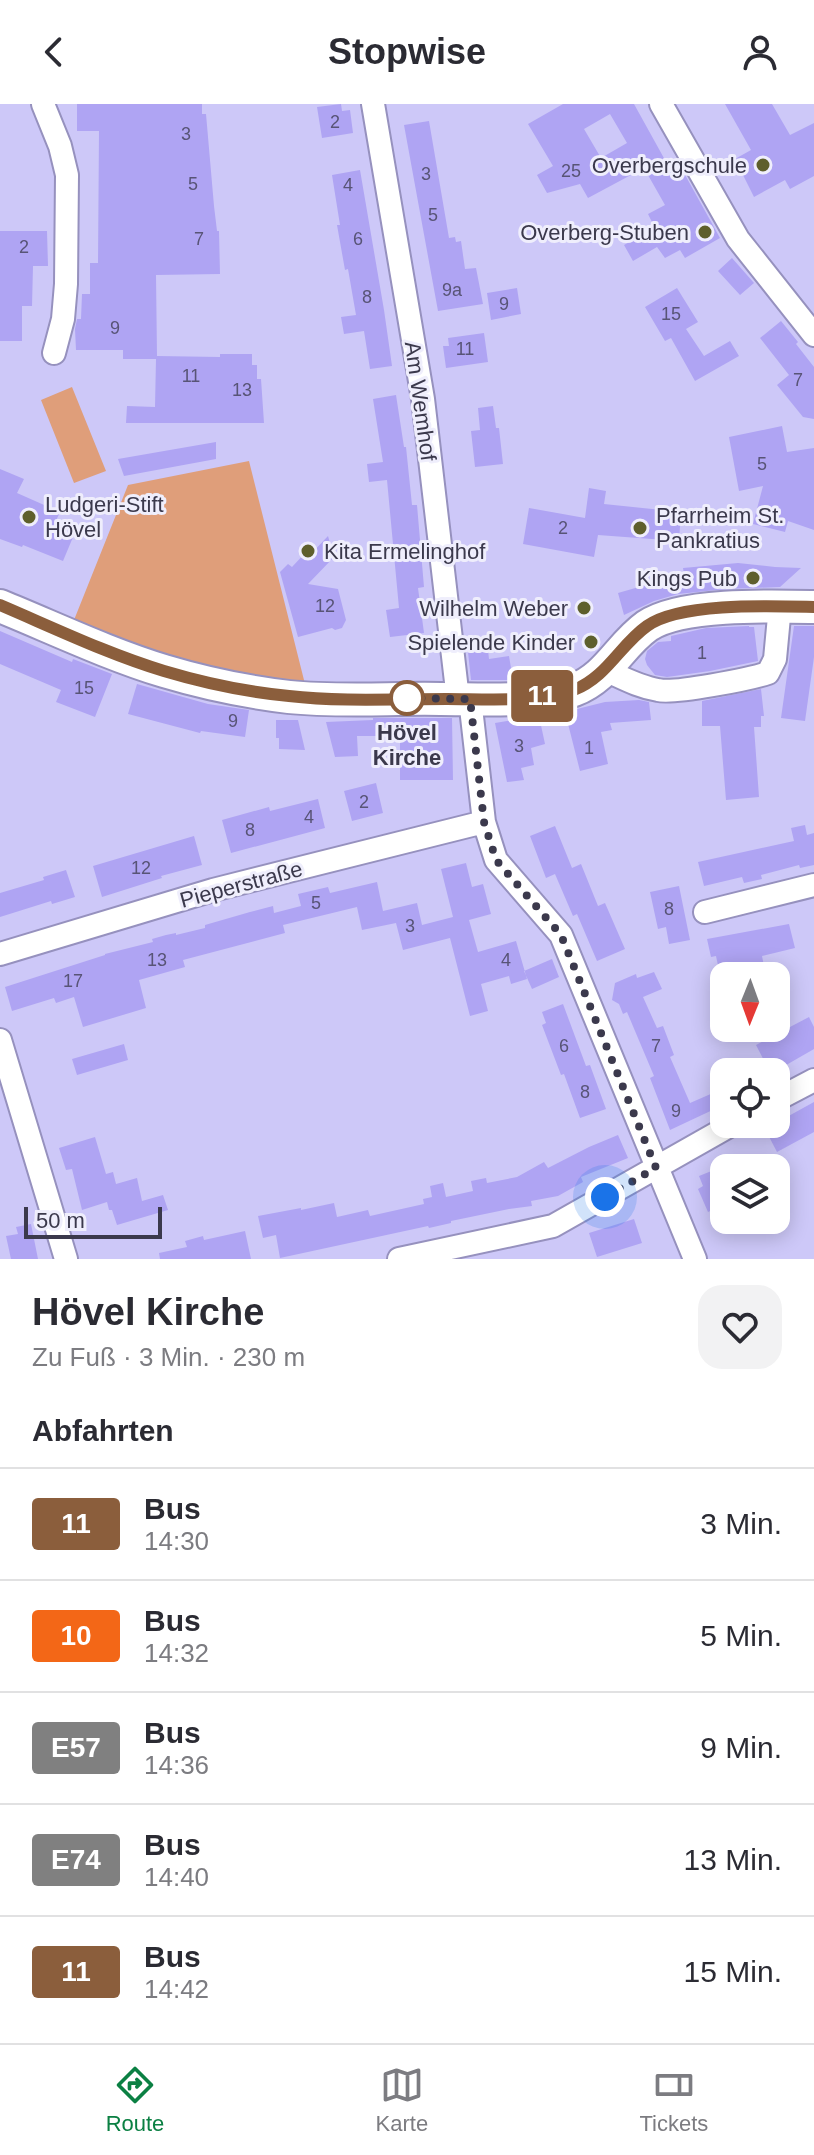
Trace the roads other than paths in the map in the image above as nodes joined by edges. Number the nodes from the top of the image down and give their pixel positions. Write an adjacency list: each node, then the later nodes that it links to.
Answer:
1 (43, 104): 5 (street)
2 (373, 104): 10 (street, Am Wemhof)
3 (661, 104): 4 (street)
4 (814, 335)
5 (54, 353)
6 (0, 606): 10 (street)
7 (780, 606): 8 (street); 9 (street); 9 (street)
8 (814, 607)
9 (605, 670): 10 (street)
10 (464, 699): 11 (street, Am Wemhof)
11 (484, 822): 14 (street, Pieperstraße); 19 (street, Am Wemhof)
12 (814, 885): 13 (street)
13 (705, 912)
14 (0, 954)
15 (0, 1040): 20 (street)
16 (814, 1080): 17 (street)
17 (790, 1093)
18 (710, 1137): 19 (street)
19 (656, 1168): 21 (street); 22 (street, Am Wemhof)
20 (66, 1259)
21 (399, 1259)
22 (695, 1259)

